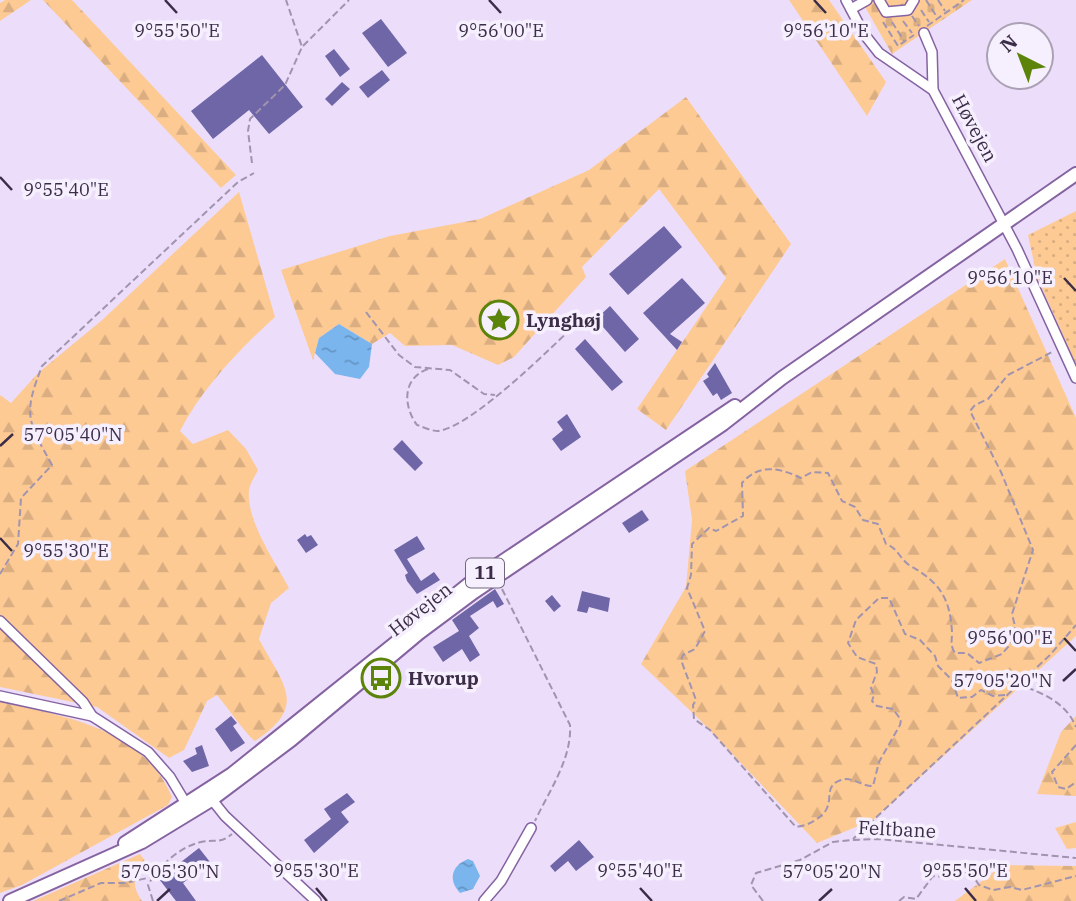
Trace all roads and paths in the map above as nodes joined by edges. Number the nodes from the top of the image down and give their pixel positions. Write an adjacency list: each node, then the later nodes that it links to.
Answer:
1 (286, 0): 21 (path)
2 (349, 0): 21 (path)
3 (846, 0): 11 (street, Høvejen)
4 (867, 0): 11 (street)
5 (879, 0): 14 (street)
6 (914, 0): 12 (street); 17 (path)
7 (926, 0): 16 (path)
8 (939, 0): 15 (path)
9 (952, 0): 10 (path)
10 (956, 6)
11 (851, 9): 22 (street, Høvejen)
12 (908, 10): 13 (street); 18 (path)
13 (897, 11): 14 (street); 19 (path)
14 (886, 12): 20 (path)
15 (946, 13)
16 (938, 18)
17 (930, 23)
18 (924, 33): 22 (street)
19 (913, 35)
20 (904, 41)
21 (302, 47): 23 (path)
22 (933, 89): 26 (street, Høvejen)
23 (252, 163)
24 (254, 173): 34 (path)
25 (1076, 174): 26 (main road, Høvejen / 11)
26 (1005, 224): 29 (street); 31 (main road, Høvejen / 11)
27 (366, 312): 30 (path)
28 (581, 319): 33 (path)
29 (1062, 346): 32 (street); 39 (path)
30 (428, 369): 33 (path); 33 (path)
31 (782, 378): 35 (main road, Høvejen / 11); 45 (main road, Høvejen / 11)
32 (1076, 378)
33 (496, 395)
34 (0, 574)
35 (496, 577): 45 (main road, Høvejen / 11); 47 (path)
36 (0, 621): 41 (street)
37 (1076, 625): 38 (path)
38 (1016, 683): 39 (path); 42 (path)
39 (1005, 695): 49 (path)
40 (0, 696): 41 (street)
41 (92, 716): 46 (street)
42 (1076, 727)
43 (1076, 745): 44 (path)
44 (1076, 782)
45 (209, 796): 46 (main road, Høvejen / 11); 48 (street)
46 (189, 809): 53 (main road, Høvejen / 11)
47 (531, 828): 57 (street)
48 (238, 829): 52 (path); 56 (street)
49 (852, 840): 50 (path, Feltbane); 58 (path, Feltbane)
50 (1076, 858)
51 (1076, 876): 59 (path)
52 (153, 877): 54 (path); 55 (path)
53 (10, 901)
54 (59, 901)
55 (153, 901)
56 (316, 901)
57 (484, 901)
58 (763, 901)
59 (899, 901)

